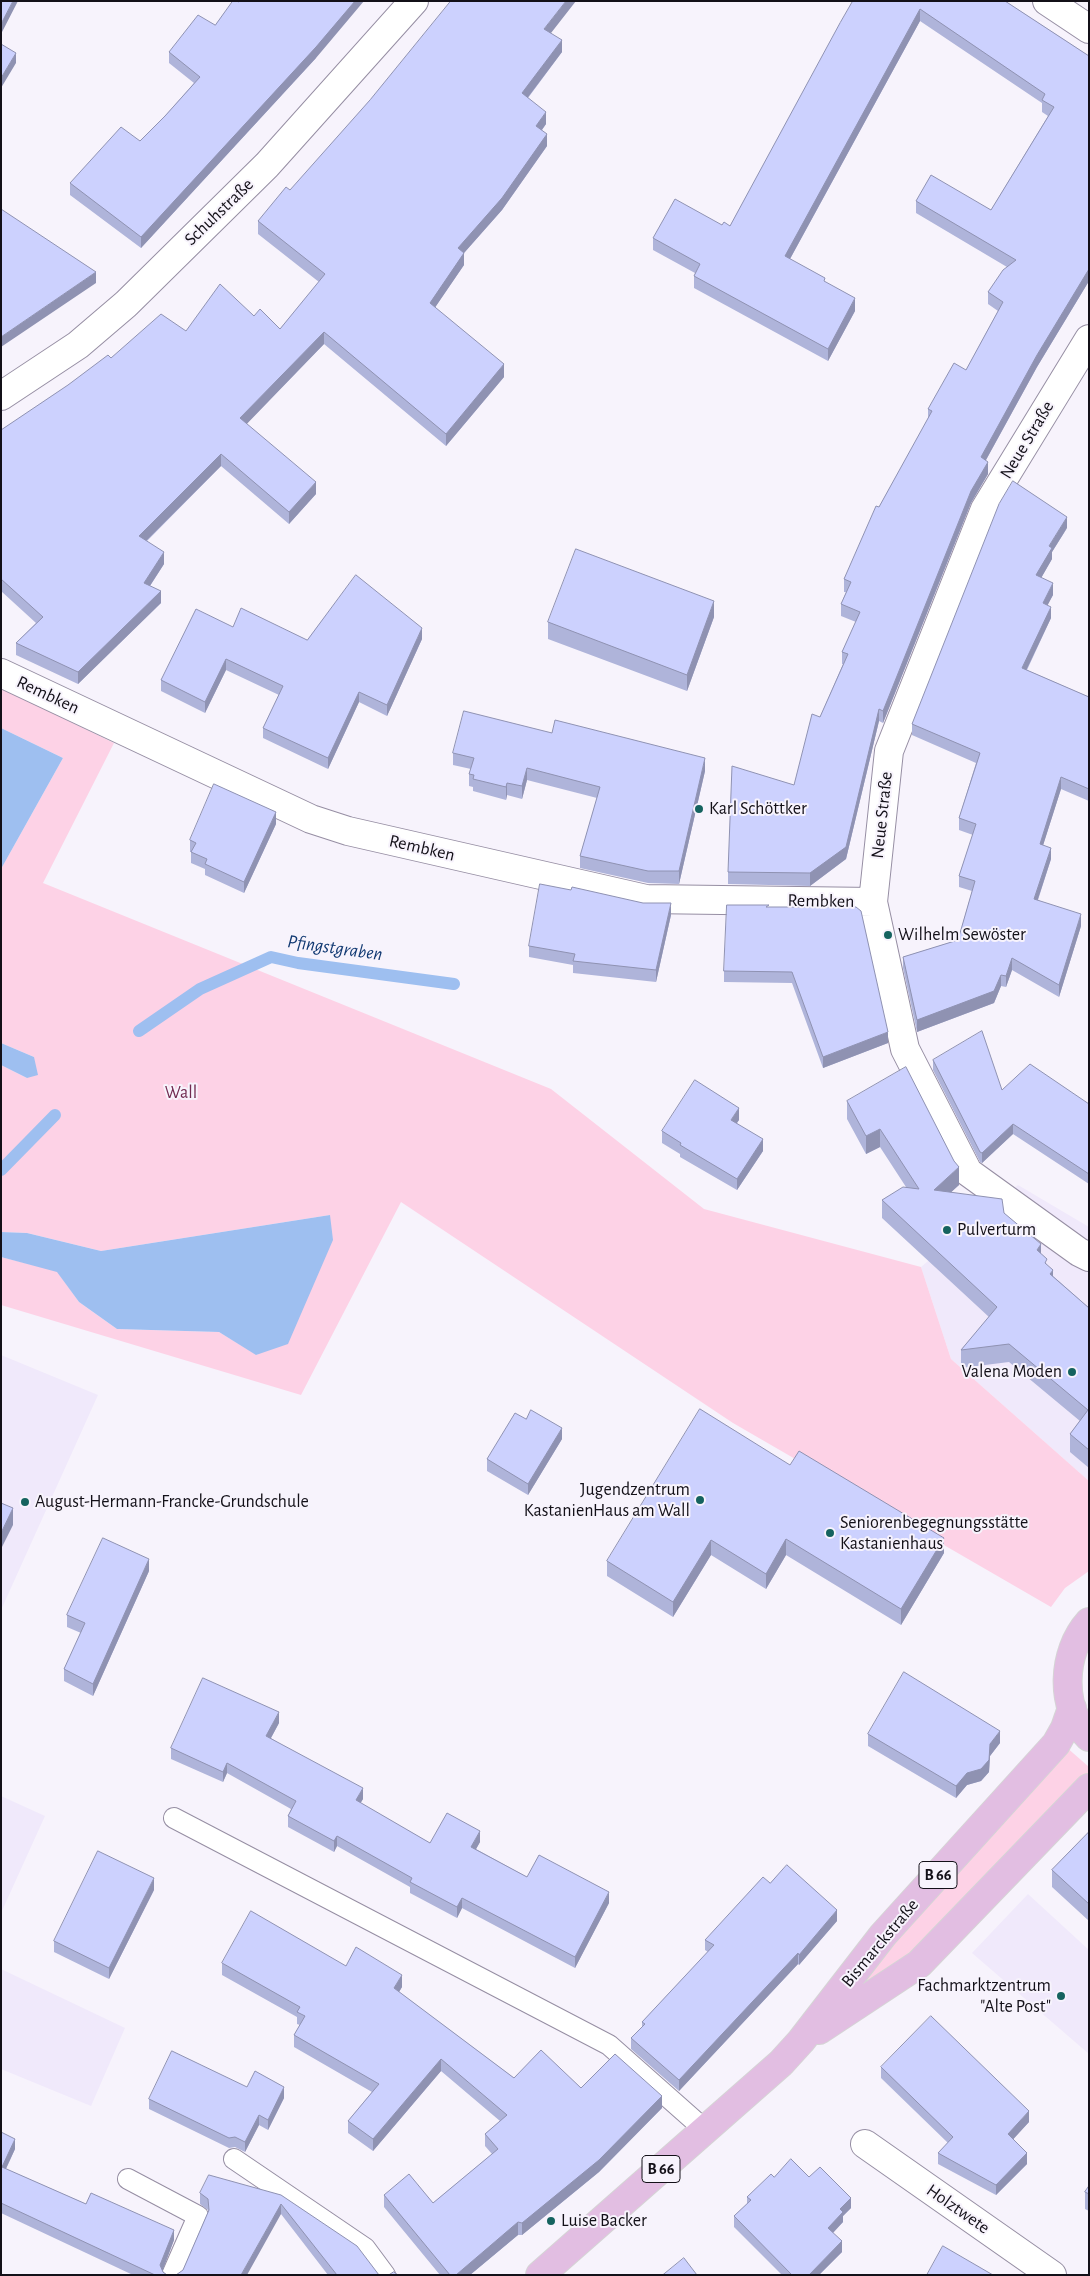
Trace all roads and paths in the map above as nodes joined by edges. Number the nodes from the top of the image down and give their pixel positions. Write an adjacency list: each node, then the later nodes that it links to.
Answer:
1 (414, 1): 5 (street, Schuhstraße)
2 (1047, 1): 3 (street)
3 (1089, 29)
4 (1089, 339): 7 (street, Neue Straße)
5 (1, 396)
6 (1, 673): 7 (street, Rembken)
7 (873, 902): 8 (street, Neue Straße)
8 (1086, 1258)
9 (1089, 1622): 10 (main road)
10 (1072, 1708): 11 (main road); 14 (main road, Bismarckstraße / B 66)
11 (1089, 1738)
12 (1089, 1788): 14 (main road, Bismarckstraße / B 66)
13 (174, 1818): 15 (lane)
14 (801, 2041): 15 (main road, Bismarckstraße / B 66)
15 (705, 2130): 21 (main road, Bismarckstraße / B 66)
16 (865, 2144): 22 (street, Holztwete)
17 (234, 2159): 20 (lane)
18 (128, 2180): 19 (lane)
19 (172, 2275)
20 (385, 2275)
21 (540, 2275)
22 (1052, 2275)

